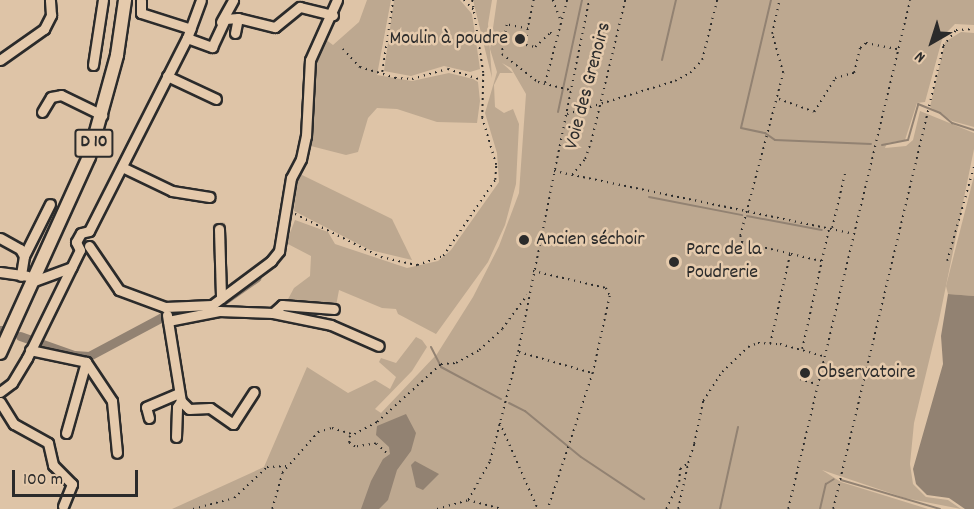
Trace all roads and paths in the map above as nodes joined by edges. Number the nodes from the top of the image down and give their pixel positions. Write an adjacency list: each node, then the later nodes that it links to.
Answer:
1 (50, 0): 31 (street)
2 (102, 0): 32 (street)
3 (125, 0): 42 (main road, D 10)
4 (141, 0): 27 (street)
5 (201, 0): 27 (street)
6 (233, 0): 23 (street)
7 (337, 0): 20 (street)
8 (393, 0): 33 (path)
9 (464, 0): 19 (path)
10 (472, 0): 19 (path)
11 (534, 0): 24 (path)
12 (553, 0): 22 (path)
13 (567, 0): 22 (path)
14 (590, 0): 37 (path)
15 (625, 0): 40 (path, Voie des Grenoirs)
16 (717, 0): 40 (path)
17 (779, 0): 39 (path)
18 (910, 0): 30 (path)
19 (474, 11): 35 (path)
20 (333, 15): 21 (street); 51 (street)
21 (238, 18): 23 (street); 26 (street)
22 (561, 21): 28 (path)
23 (221, 22): 27 (street)
24 (528, 29): 28 (path); 36 (path)
25 (974, 29): 108 (path)
26 (235, 33)
27 (189, 34): 34 (street)
28 (557, 34): 36 (path)
29 (343, 48): 33 (path)
30 (898, 49): 39 (path); 55 (path)
31 (0, 60)
32 (93, 65)
33 (382, 72): 35 (path)
34 (167, 76): 38 (street); 45 (street)
35 (483, 80): 51 (path)
36 (545, 84): 37 (path)
37 (570, 90): 43 (path)
38 (216, 99)
39 (778, 99): 52 (path)
40 (600, 106): 43 (path); 48 (path, Voie des Grenoirs)
41 (42, 112): 42 (street)
42 (102, 115): 66 (main road, D 10)
43 (566, 115): 46 (path)
44 (974, 166): 61 (path)
45 (122, 167): 49 (street); 57 (street)
46 (554, 171): 48 (path); 63 (path)
47 (845, 173): 53 (path)
48 (572, 175): 52 (path)
49 (210, 197)
50 (50, 204): 59 (street)
51 (285, 210): 68 (street)
52 (745, 212): 53 (path); 58 (path)
53 (830, 228): 55 (path); 60 (path)
54 (219, 229): 68 (street)
55 (853, 233): 79 (path)
56 (0, 238): 59 (street)
57 (84, 248): 62 (street); 69 (street)
58 (790, 254): 60 (path); 73 (path)
59 (24, 256): 65 (street)
60 (821, 261): 77 (path)
61 (947, 261)
62 (72, 267): 66 (street); 76 (street)
63 (532, 270): 67 (path); 81 (path)
64 (0, 272): 65 (street)
65 (21, 276): 66 (street)
66 (35, 279): 75 (main road, D 10)
67 (528, 294): 78 (path); 91 (path)
68 (221, 298): 69 (street)
69 (165, 307): 72 (street)
70 (334, 309): 71 (street)
71 (273, 313): 72 (street); 74 (street)
72 (168, 321): 86 (street)
73 (770, 344): 77 (path); 95 (path)
74 (380, 346)
75 (2, 347)
76 (30, 350): 80 (street); 84 (street)
77 (802, 350): 79 (path)
78 (518, 352): 81 (path); 89 (path)
79 (823, 357): 83 (path)
80 (86, 362): 90 (street); 93 (street)
81 (593, 374): 104 (path)
82 (800, 379): 83 (path)
83 (817, 384): 107 (path)
84 (0, 392)
85 (254, 392): 86 (street)
86 (180, 397): 88 (street); 92 (street)
87 (0, 402): 98 (street)
88 (149, 418)
89 (500, 423): 97 (path); 103 (path)
90 (66, 433)
91 (352, 434): 94 (path); 96 (path)
92 (176, 437)
93 (117, 453)
94 (386, 453)
95 (688, 463): 105 (path); 106 (path)
96 (287, 466): 99 (path); 100 (path)
97 (468, 500): 101 (path); 102 (path)
98 (63, 506)
99 (193, 509)
100 (272, 509)
101 (437, 509)
102 (501, 509)
103 (538, 509)
104 (548, 509)
105 (666, 509)
106 (678, 509)
107 (788, 509)
108 (833, 509)

